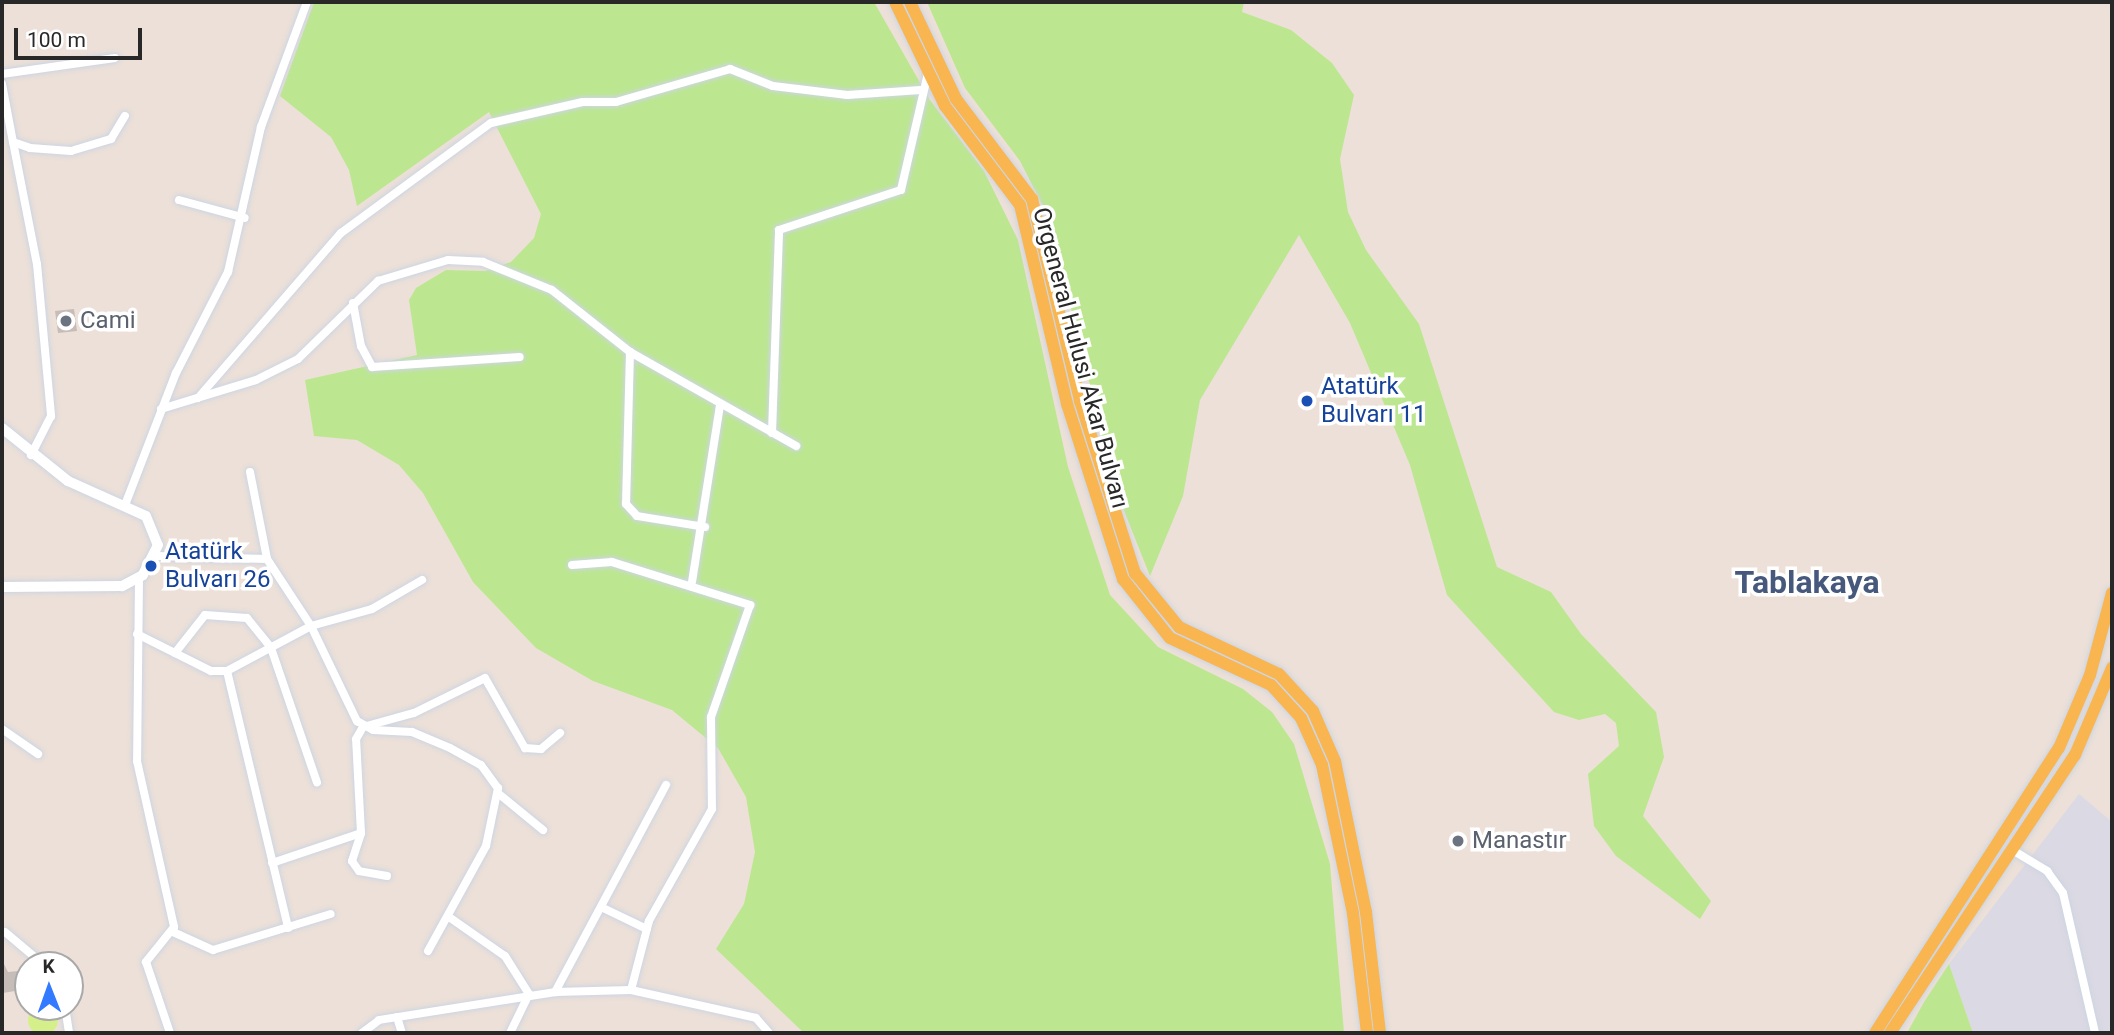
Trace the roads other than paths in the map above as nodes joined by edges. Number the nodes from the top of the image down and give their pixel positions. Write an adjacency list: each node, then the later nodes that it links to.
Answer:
1 (307, 2): 12 (street)
2 (895, 2): 5 (main road, Orgeneral Hulusi Akar Bulvarı)
3 (910, 2): 71 (main road, Orgeneral Hulusi Akar Bulvarı)
4 (115, 58): 6 (street)
5 (928, 73): 8 (street); 70 (main road, Orgeneral Hulusi Akar Bulvarı)
6 (2, 74)
7 (2, 84): 10 (street)
8 (921, 90): 16 (street); 20 (street)
9 (125, 116): 10 (street)
10 (13, 142): 22 (street)
11 (179, 200): 12 (street)
12 (245, 218): 18 (street)
13 (353, 303): 14 (street); 15 (street); 16 (street)
14 (629, 352): 17 (street); 25 (street)
15 (520, 357)
16 (198, 398): 18 (street)
17 (720, 405): 20 (street); 25 (street)
18 (161, 409): 24 (street)
19 (2, 428): 22 (street)
20 (772, 433): 21 (street)
21 (796, 446)
22 (31, 455): 24 (street)
23 (250, 472): 27 (street)
24 (124, 505): 26 (street)
25 (705, 527): 31 (street)
26 (156, 556): 27 (street); 29 (street)
27 (267, 559): 34 (street)
28 (572, 565): 31 (street)
29 (139, 578): 32 (street); 35 (street)
30 (422, 580): 34 (street)
31 (691, 582): 56 (street)
32 (2, 586)
33 (2112, 593): 72 (main road)
34 (311, 626): 36 (street); 40 (street)
35 (137, 634): 37 (street); 58 (street)
36 (271, 648): 37 (street); 39 (street); 44 (street)
37 (175, 653): 39 (street)
38 (2112, 668): 49 (main road)
39 (227, 671): 50 (street)
40 (363, 727): 42 (street); 46 (street); 48 (street)
41 (2, 729): 43 (street)
42 (560, 733)
43 (38, 754)
44 (317, 782)
45 (666, 785): 52 (street)
46 (499, 794): 47 (street); 54 (street)
47 (542, 830)
48 (361, 833): 50 (street); 51 (street)
49 (2014, 851): 73 (main road); 74 (street)
50 (272, 863): 55 (street)
51 (387, 876)
52 (601, 907): 56 (street); 62 (street)
53 (331, 914): 55 (street)
54 (449, 916): 60 (street); 63 (street)
55 (288, 928): 58 (street)
56 (647, 929): 61 (street)
57 (5, 932): 59 (street)
58 (173, 932): 65 (street)
59 (27, 951)
60 (428, 951)
61 (632, 990): 62 (street); 69 (street)
62 (555, 992): 63 (street)
63 (529, 994): 64 (street); 68 (street)
64 (397, 1017): 66 (street); 67 (street)
65 (170, 1033)
66 (362, 1033)
67 (402, 1033)
68 (510, 1033)
69 (769, 1033)
70 (1367, 1033)
71 (1380, 1033)
72 (1875, 1033)
73 (1890, 1033)
74 (2095, 1033)

